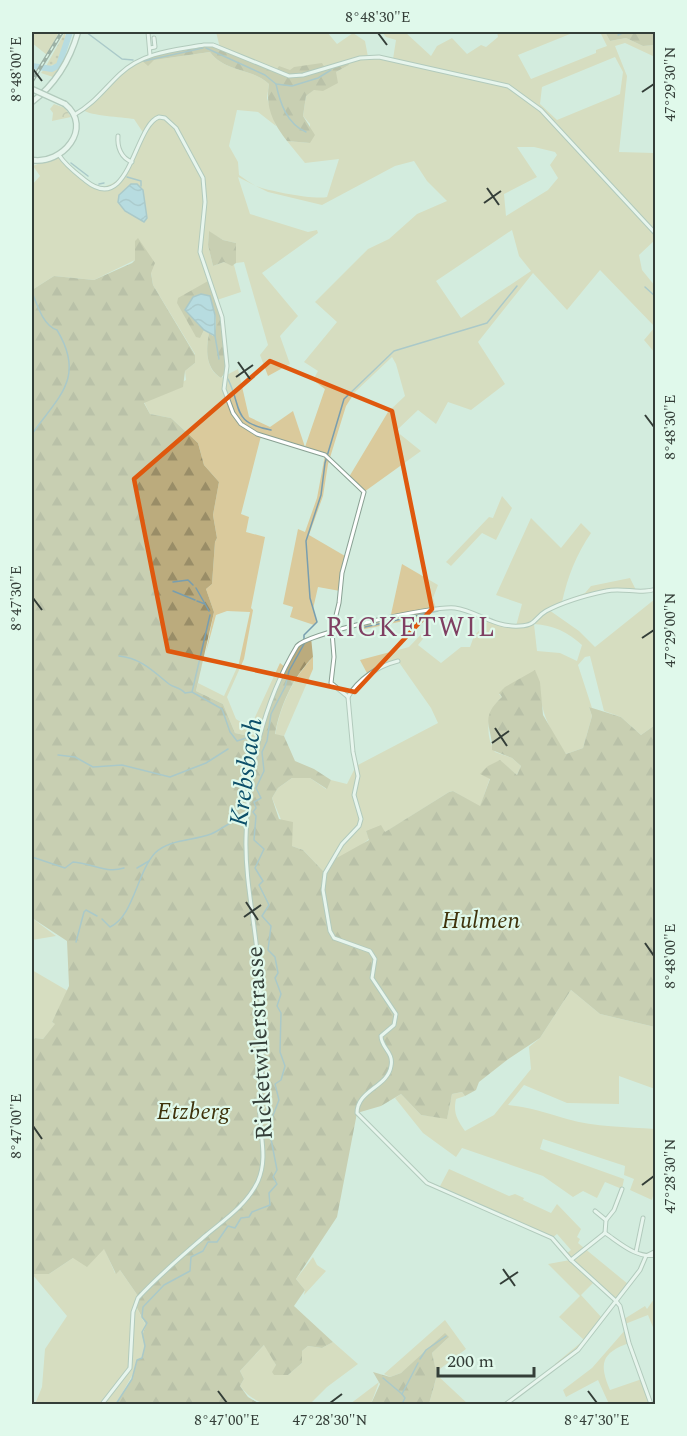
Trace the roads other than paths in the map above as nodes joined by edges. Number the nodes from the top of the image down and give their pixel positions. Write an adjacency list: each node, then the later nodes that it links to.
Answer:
1 (78, 32): 7 (main road)
2 (148, 32): 4 (street)
3 (154, 38): 4 (street)
4 (150, 48): 5 (street)
5 (150, 55): 8 (street); 13 (street)
6 (32, 88): 8 (main road, bridge)
7 (32, 102)
8 (74, 115): 10 (main road)
9 (118, 136): 12 (street)
10 (59, 155): 11 (main road); 12 (street)
11 (32, 160)
12 (132, 162): 15 (street)
13 (656, 234)
14 (656, 589): 15 (street, Ricketwilerstrasse)
15 (332, 632): 17 (street); 28 (street, Ricketwilerstrasse)
16 (398, 661): 17 (street)
17 (348, 697): 26 (street)
18 (622, 1189): 21 (street)
19 (595, 1211): 21 (street)
20 (643, 1218): 23 (street)
21 (606, 1220): 22 (street)
22 (606, 1233): 23 (street); 26 (street)
23 (636, 1252): 25 (street)
24 (656, 1253): 25 (street)
25 (646, 1256): 27 (street)
26 (571, 1260): 27 (street)
27 (616, 1301): 29 (street); 30 (street)
28 (102, 1404)
29 (506, 1404)
30 (651, 1404)

